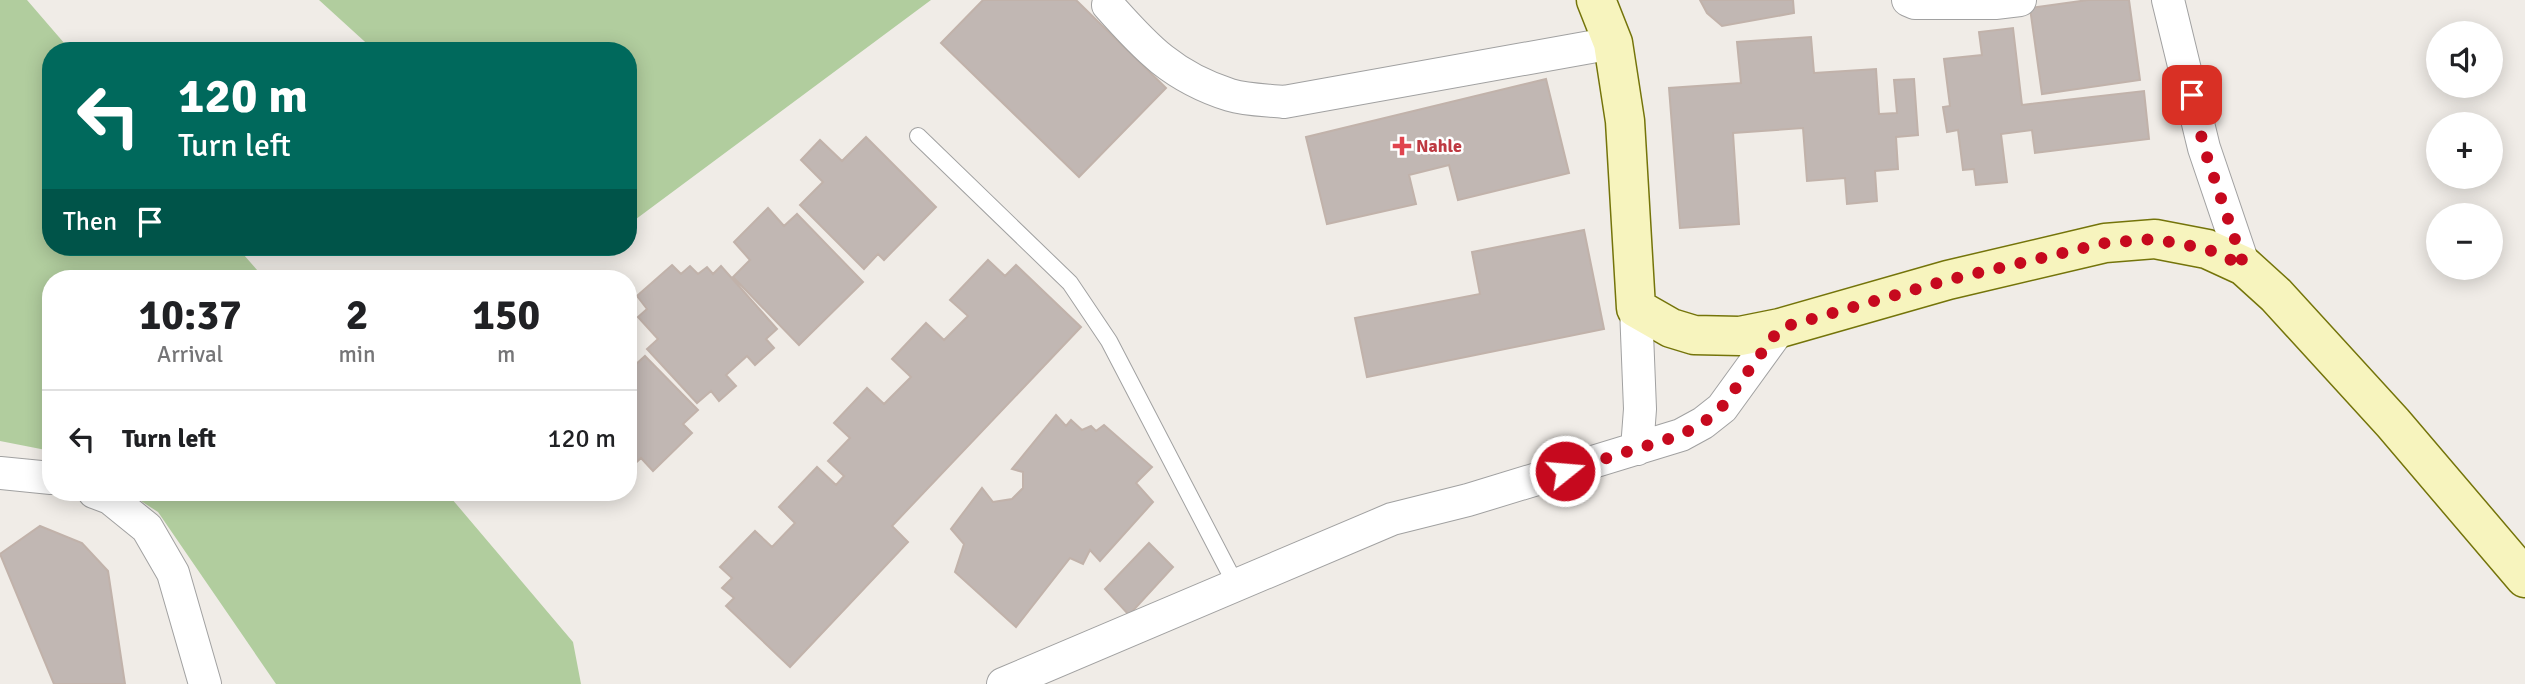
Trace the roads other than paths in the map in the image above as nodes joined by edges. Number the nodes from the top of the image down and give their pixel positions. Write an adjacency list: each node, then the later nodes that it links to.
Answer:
1 (1596, 0): 6 (street)
2 (1908, 0): 3 (street)
3 (2020, 0)
4 (2168, 0): 8 (street)
5 (1108, 5): 6 (street)
6 (1613, 43): 9 (street)
7 (918, 136): 16 (lane)
8 (2244, 266): 10 (street); 15 (street)
9 (1636, 308): 10 (street); 11 (street)
10 (1780, 328): 11 (street)
11 (1637, 449): 16 (street)
12 (0, 472): 13 (street)
13 (42, 477)
14 (114, 501): 17 (street)
15 (2525, 578)
16 (1236, 585): 18 (street)
17 (205, 684)
18 (1003, 684)

